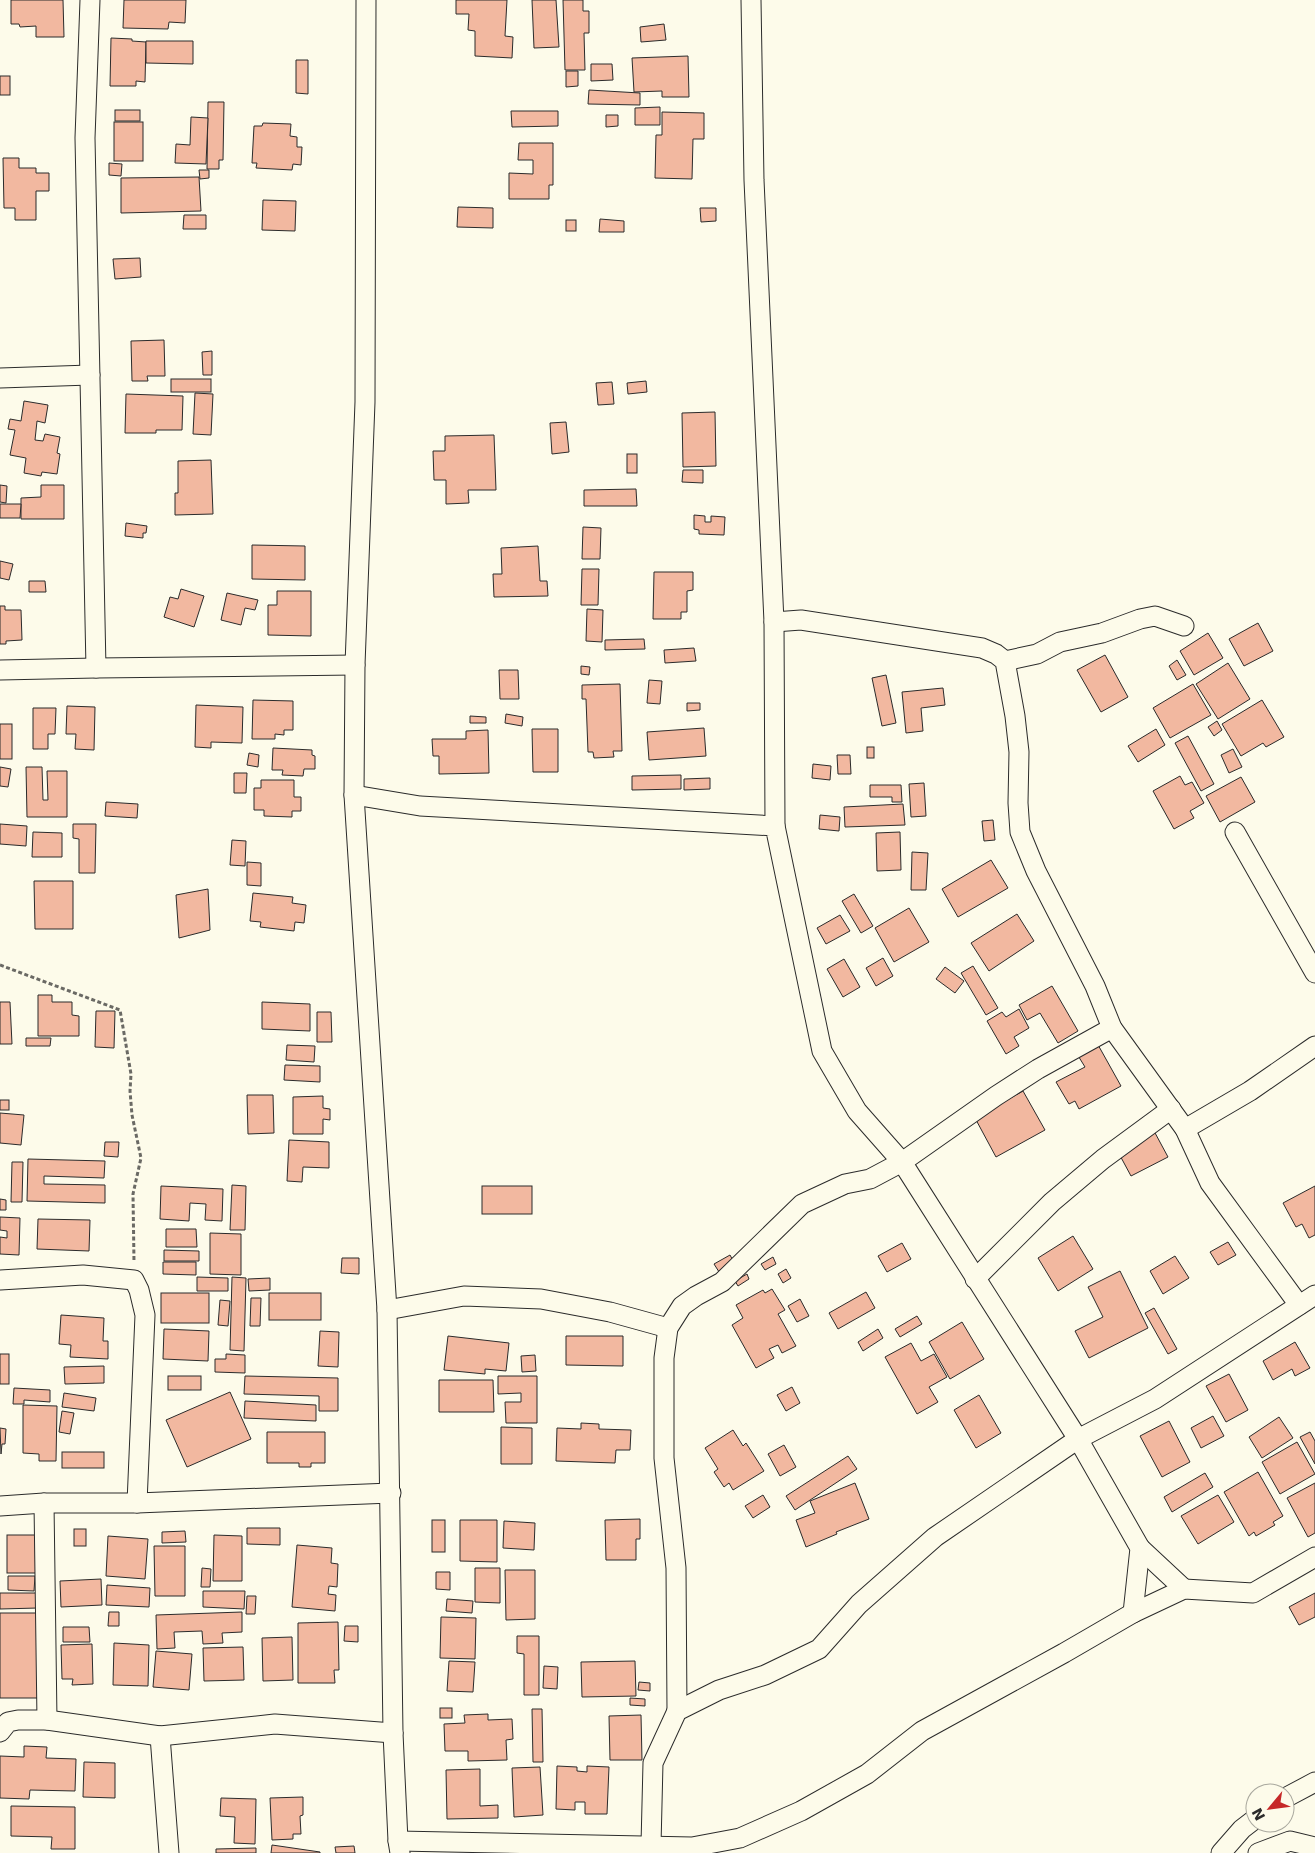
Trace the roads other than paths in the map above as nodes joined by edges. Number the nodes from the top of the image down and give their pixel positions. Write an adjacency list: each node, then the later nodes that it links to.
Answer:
1 (90, 0): 4 (street)
2 (366, 0): 9 (street)
3 (751, 0): 6 (street)
4 (90, 375): 5 (street); 10 (street)
5 (0, 378)
6 (774, 622): 8 (street); 13 (street)
7 (1184, 626): 8 (street)
8 (1005, 661): 16 (street)
9 (355, 665): 10 (street); 12 (street)
10 (96, 668): 11 (street)
11 (0, 670)
12 (354, 796): 13 (street); 25 (street)
13 (775, 826): 20 (street)
14 (1235, 832): 15 (street)
15 (1315, 973)
16 (1112, 1028): 18 (street); 20 (street)
17 (1315, 1046): 19 (street)
18 (1171, 1109): 19 (street); 21 (street)
19 (1185, 1129): 24 (street)
20 (902, 1162): 21 (street); 26 (street)
21 (975, 1278): 27 (street)
22 (0, 1280): 30 (street)
23 (1315, 1295): 24 (street)
24 (1299, 1305): 27 (street)
25 (387, 1310): 26 (street); 28 (street)
26 (668, 1328): 36 (street)
27 (1078, 1439): 32 (street); 36 (street)
28 (391, 1493): 30 (street); 39 (street)
29 (44, 1503): 30 (street); 31 (street); 37 (street)
30 (137, 1503)
31 (0, 1506)
32 (1140, 1548): 34 (street); 35 (street)
33 (1315, 1557): 34 (street)
34 (1184, 1589): 35 (street)
35 (1132, 1612): 44 (street)
36 (677, 1711): 44 (street)
37 (47, 1720): 38 (street); 40 (street)
38 (3, 1726)
39 (393, 1733): 40 (street); 45 (street)
40 (160, 1736): 47 (street)
41 (1315, 1782): 42 (street)
42 (1295, 1793)
43 (1245, 1827): 48 (street)
44 (651, 1845): 45 (street)
45 (399, 1847)
46 (1315, 1847): 49 (street)
47 (170, 1853)
48 (1221, 1853)
49 (1258, 1853)

